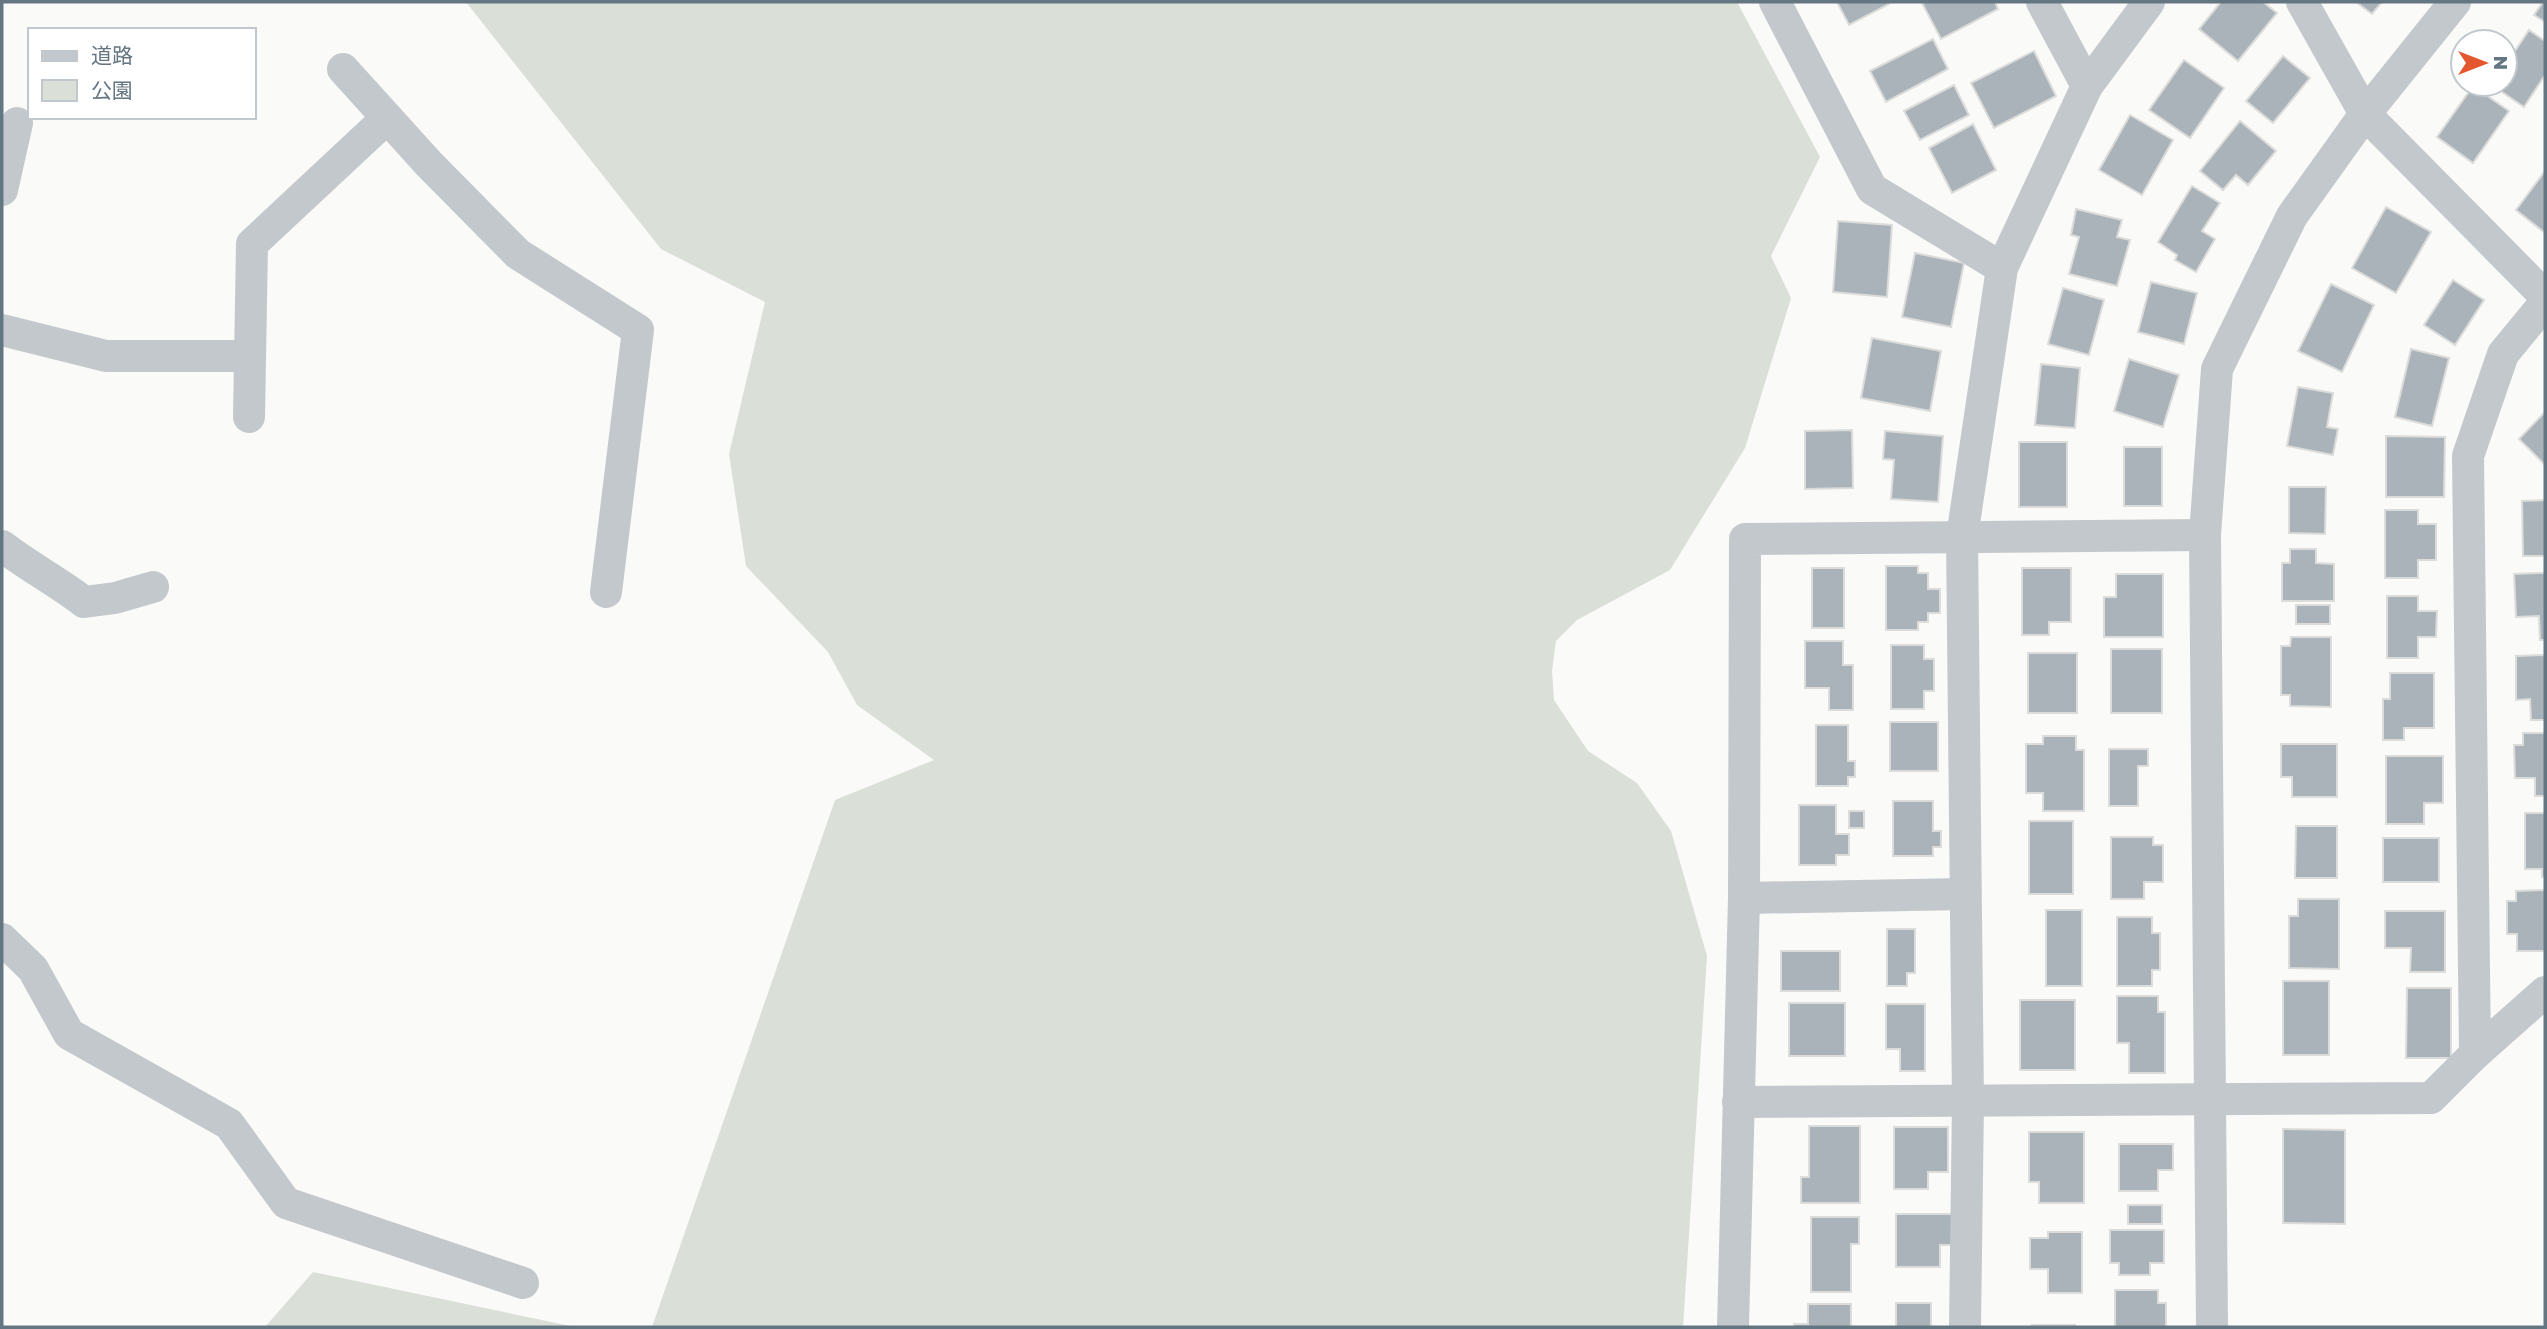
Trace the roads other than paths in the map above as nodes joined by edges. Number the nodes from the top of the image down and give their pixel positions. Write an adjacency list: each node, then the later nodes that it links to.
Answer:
1 (1775, 2): 12 (street)
2 (2042, 2): 7 (street)
3 (2149, 2): 7 (street)
4 (2302, 2): 8 (street)
5 (2455, 2): 8 (street)
6 (343, 69): 9 (street)
7 (2087, 86): 12 (street)
8 (2365, 114): 13 (street); 18 (street)
9 (387, 118): 16 (street); 22 (street)
10 (17, 123): 11 (street)
11 (2, 190)
12 (2002, 268): 19 (street)
13 (2545, 296)
14 (2545, 303): 27 (street)
15 (2, 330): 16 (street)
16 (250, 356): 17 (street)
17 (249, 416)
18 (2205, 535): 19 (street); 28 (street)
19 (1962, 537): 23 (street); 24 (street)
20 (2, 546): 21 (street)
21 (153, 587)
22 (607, 592)
23 (1965, 894): 24 (street); 30 (street)
24 (1744, 898): 29 (street)
25 (2, 939): 31 (street)
26 (2545, 992): 27 (street)
27 (2475, 1054): 28 (street)
28 (2210, 1101): 30 (street); 34 (street)
29 (1738, 1102): 30 (street); 32 (street)
30 (1968, 1102): 33 (street)
31 (523, 1283)
32 (1732, 1327)
33 (1965, 1327)
34 (2212, 1327)

